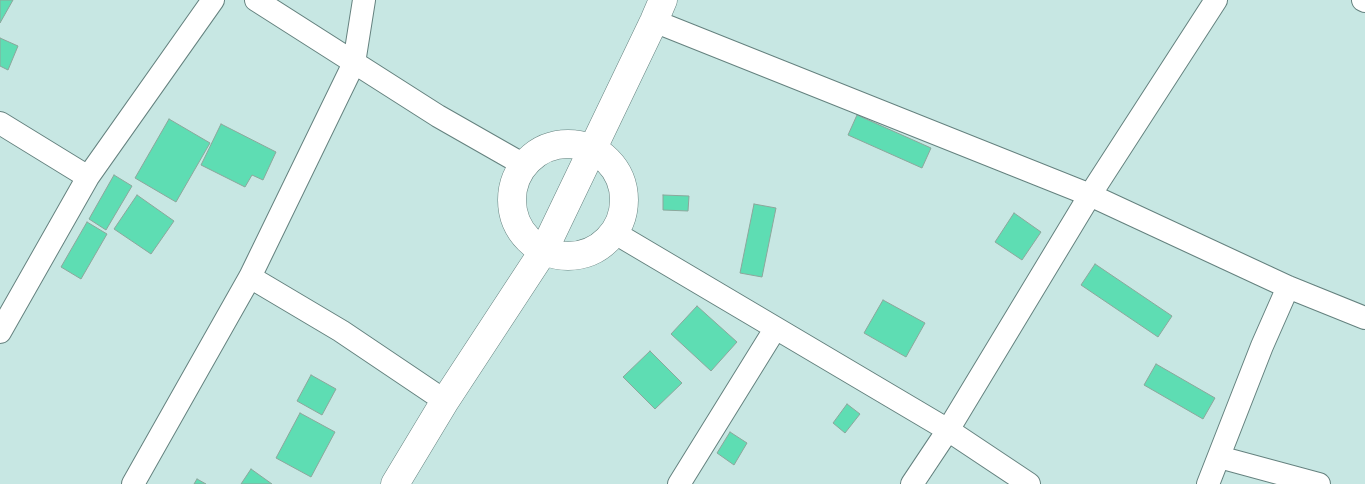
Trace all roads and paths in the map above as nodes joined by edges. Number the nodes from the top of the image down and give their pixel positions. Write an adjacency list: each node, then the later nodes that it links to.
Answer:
1 (213, 0): 10 (street)
2 (256, 0): 6 (street)
3 (364, 0): 6 (street)
4 (1216, 0): 11 (street)
5 (658, 10): 8 (street); 11 (street)
6 (354, 63): 9 (street); 14 (street)
7 (0, 123): 10 (street)
8 (592, 149): 9 (street); 12 (street); 13 (street)
9 (524, 165): 13 (street)
10 (88, 177): 18 (street)
11 (1090, 195): 15 (street); 20 (street)
12 (615, 233): 13 (street); 17 (street)
13 (544, 250): 19 (street)
14 (250, 277): 19 (street); 22 (street)
15 (1288, 287): 16 (street); 21 (street)
16 (1365, 318)
17 (776, 329): 20 (street); 24 (street)
18 (0, 332)
19 (445, 401): 23 (street)
20 (948, 430): 25 (street); 26 (street)
21 (1219, 457): 27 (street); 28 (street)
22 (133, 484)
23 (396, 484)
24 (679, 484)
25 (912, 484)
26 (1029, 484)
27 (1208, 484)
28 (1320, 484)

